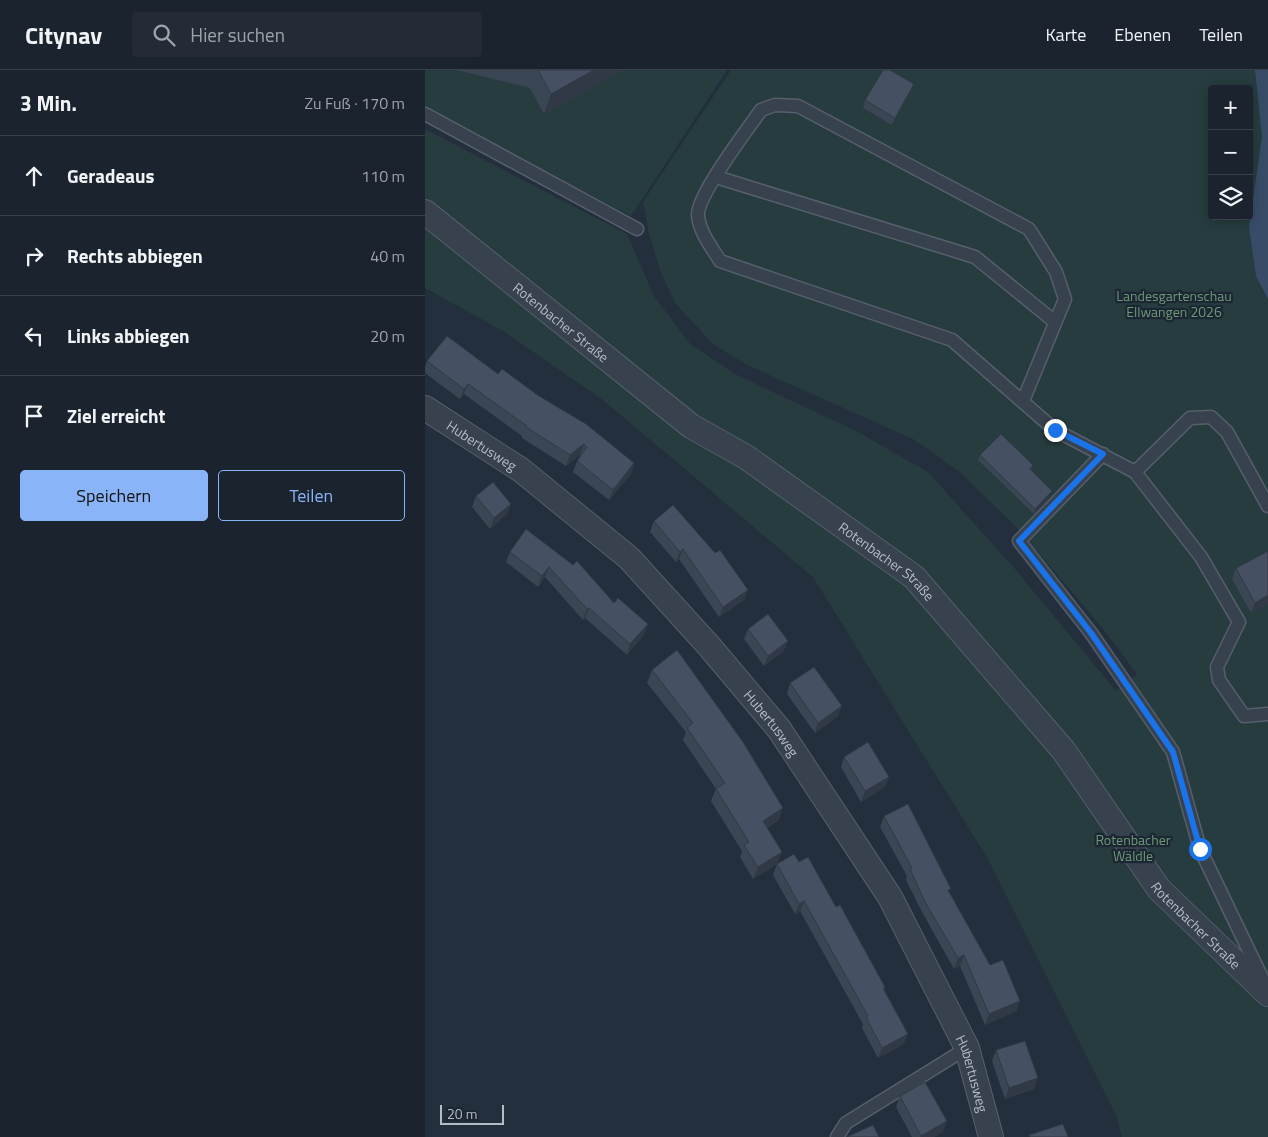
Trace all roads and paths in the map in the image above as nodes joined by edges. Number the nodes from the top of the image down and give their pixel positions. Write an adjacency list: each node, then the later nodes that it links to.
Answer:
1 (425, 114): 4 (lane)
2 (716, 177): 5 (lane); 5 (lane); 6 (lane)
3 (425, 212): 12 (street, Rotenbacher Straße)
4 (637, 229)
5 (1055, 322): 6 (lane)
6 (1023, 401): 8 (lane)
7 (425, 408): 13 (street, Hubertusweg)
8 (1103, 454): 9 (lane); 12 (lane)
9 (1135, 472): 10 (lane); 11 (lane)
10 (1268, 506)
11 (1268, 714)
12 (1268, 992)
13 (967, 1048): 14 (lane); 15 (street, Hubertusweg)
14 (837, 1137)
15 (991, 1137)

